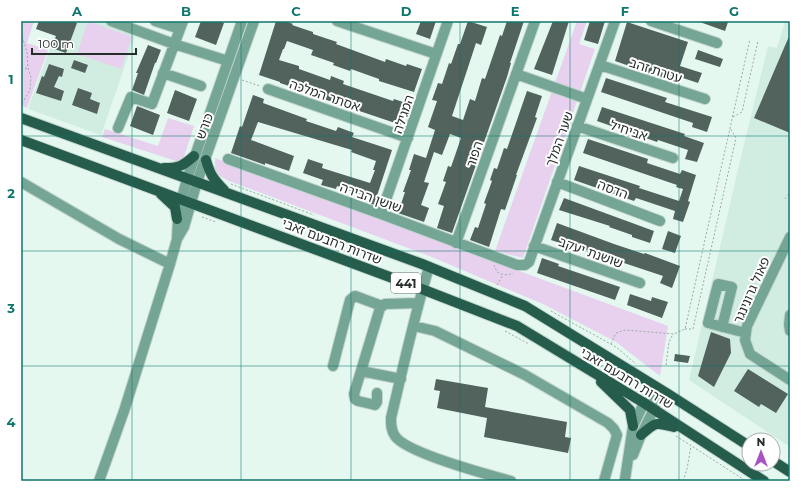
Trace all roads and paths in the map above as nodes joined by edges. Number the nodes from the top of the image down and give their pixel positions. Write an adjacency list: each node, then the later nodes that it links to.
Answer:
1 (111, 21): 15 (street)
2 (155, 21): 10 (street)
3 (242, 21): 17 (street, כורש)
4 (254, 21): 23 (street, כורש)
5 (337, 21): 16 (street)
6 (448, 21): 16 (street, המגילה)
7 (535, 21): 22 (street, הפור)
8 (615, 21): 18 (street, שער המלך)
9 (651, 21): 14 (street)
10 (181, 25): 15 (street)
11 (21, 33): 19 (path)
12 (750, 39): 29 (path)
13 (758, 41): 29 (path)
14 (717, 43)
15 (174, 44): 17 (street); 21 (street)
16 (436, 54): 34 (street, המגילה)
17 (228, 61): 36 (street, כורש)
18 (600, 65): 26 (street, שער המלך); 27 (street, עטרת זהב)
19 (28, 68): 20 (path); 28 (path)
20 (21, 69)
21 (163, 74): 24 (street); 33 (street)
22 (516, 74): 26 (street); 55 (street, הפור)
23 (236, 75): 25 (path); 39 (street, כורש)
24 (201, 86)
25 (268, 89): 34 (street, אסתר המלכה)
26 (587, 99): 31 (street, שער המלך)
27 (705, 99)
28 (21, 105)
29 (732, 117): 32 (path)
30 (21, 118): 40 (main road, שדרות רחבעם זאבי / 441)
31 (577, 126): 37 (street, אביחיל); 44 (street, שער המלך)
32 (730, 127): 69 (path); 69 (path)
33 (118, 128)
34 (408, 138): 50 (street, המגילה)
35 (21, 140): 45 (main road, שדרות רחבעם זאבי / 441)
36 (194, 156): 40 (main road); 41 (street, כורש)
37 (673, 158)
38 (228, 159): 50 (street, שושן הבירה)
39 (206, 160): 43 (street, כורש); 46 (main road)
40 (158, 168): 41 (main road, שדרות רחבעם זאבי / 441)
41 (187, 179): 43 (main road, שדרות רחבעם זאבי / 441); 49 (street, כורש)
42 (21, 182): 57 (street)
43 (197, 182): 46 (main road, שדרות רחבעם זאבי / 441); 49 (street, כורש)
44 (557, 182): 52 (street, הדסה); 56 (street, שער המלך)
45 (158, 191): 49 (main road, שדרות רחבעם זאבי / 441); 51 (main road)
46 (226, 193): 59 (main road, שדרות רחבעם זאבי / 441)
47 (790, 193): 48 (path)
48 (785, 199)
49 (186, 201): 51 (street, כורש); 54 (street, כורש); 63 (main road, שדרות רחבעם זאבי / 441)
50 (381, 214): 55 (street, שושן הבירה)
51 (178, 219): 54 (street, כורש)
52 (660, 221)
53 (790, 237): 71 (street, פאול גרונינגר)
54 (178, 239): 57 (street, כורש)
55 (456, 243): 58 (street, שושן הבירה)
56 (534, 246): 58 (street, שער המלך); 61 (street, שושנת יעקב)
57 (172, 260): 93 (street, כורש)
58 (525, 265)
59 (429, 267): 63 (street); 80 (main road, שדרות רחבעם זאבי / 441)
60 (503, 275): 62 (path)
61 (640, 283)
62 (496, 287)
63 (422, 289): 64 (street); 76 (main road, שדרות רחבעם זאבי / 441)
64 (418, 303): 65 (street); 67 (street)
65 (382, 306): 75 (street); 77 (street)
66 (790, 315): 70 (street)
67 (414, 326): 78 (street); 95 (street)
68 (722, 326): 71 (street)
69 (684, 329): 72 (path)
70 (790, 331)
71 (746, 332): 79 (street, פאול גרונינגר)
72 (674, 334): 73 (path); 74 (path)
73 (611, 344)
74 (666, 365)
75 (333, 366)
76 (588, 369): 82 (main road, שדרות רחבעם זאבי / 441); 84 (main road)
77 (361, 371): 78 (street); 81 (street)
78 (400, 379): 94 (street)
79 (790, 380)
80 (659, 389): 82 (street); 83 (street); 88 (main road, שדרות רחבעם זאבי / 441)
81 (377, 393)
82 (644, 403): 83 (main road, שדרות רחבעם זאבי / 441); 84 (street)
83 (654, 409): 85 (main road, שדרות רחבעם זאבי / 441); 87 (street)
84 (633, 426): 92 (street)
85 (683, 429): 87 (main road); 98 (main road, שדרות רחבעם זאבי / 441)
86 (671, 433): 89 (path)
87 (641, 435): 92 (street)
88 (741, 441)
89 (691, 446): 96 (path); 97 (path)
90 (781, 466): 91 (main road)
91 (790, 472)
92 (624, 480)
93 (99, 481)
94 (511, 481)
95 (604, 481)
96 (683, 481)
97 (746, 481)
98 (764, 481)

